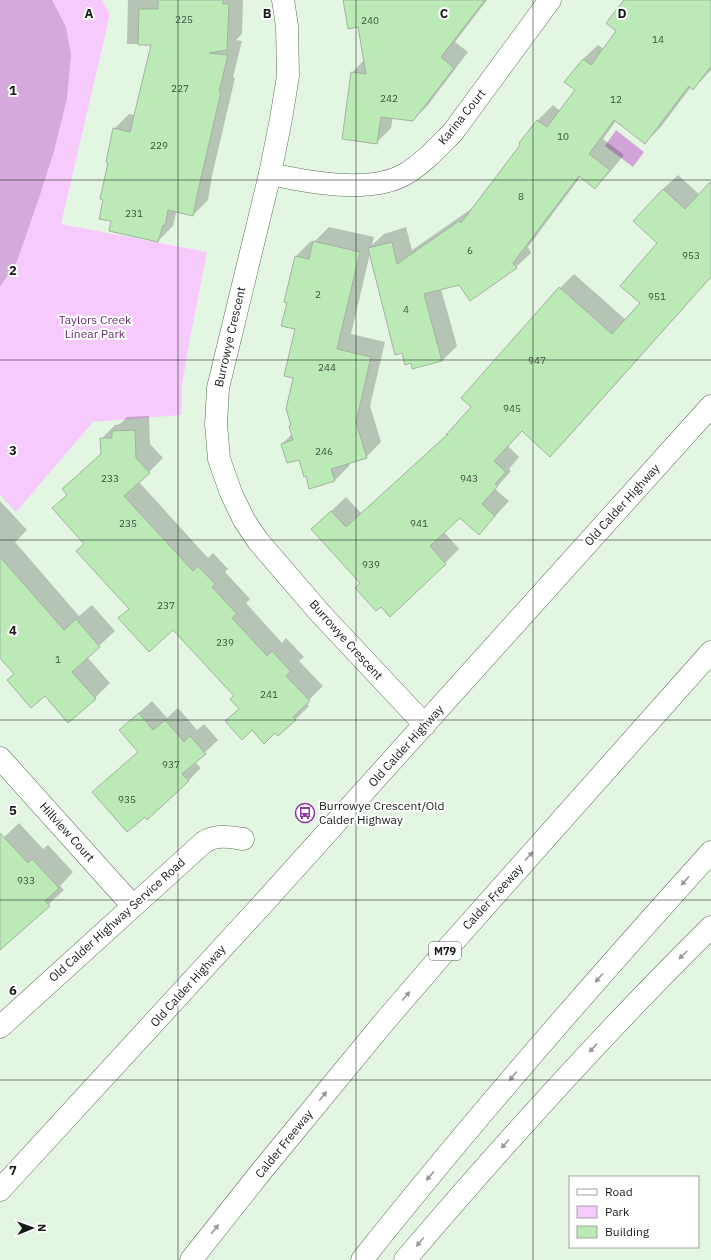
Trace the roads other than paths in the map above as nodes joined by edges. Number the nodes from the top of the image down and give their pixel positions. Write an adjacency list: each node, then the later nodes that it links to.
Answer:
1 (283, 0): 3 (main road, Burrowye Crescent)
2 (550, 0): 3 (main road, Karina Court)
3 (270, 174): 6 (main road, Burrowye Crescent)
4 (711, 406): 6 (main road, Old Calder Highway)
5 (711, 652): 14 (main road, Calder Freeway / M79, one-way to 5)
6 (425, 725): 13 (main road, Old Calder Highway)
7 (0, 758): 10 (main road, Hillview Court)
8 (243, 839): 10 (main road, Old Calder Highway Service Road)
9 (711, 852): 15 (main road, one-way to 15)
10 (133, 906): 12 (main road, Old Calder Highway Service Road)
11 (711, 927): 16 (main road, one-way to 16)
12 (0, 1027)
13 (0, 1190)
14 (191, 1260)
15 (362, 1260)
16 (405, 1260)

